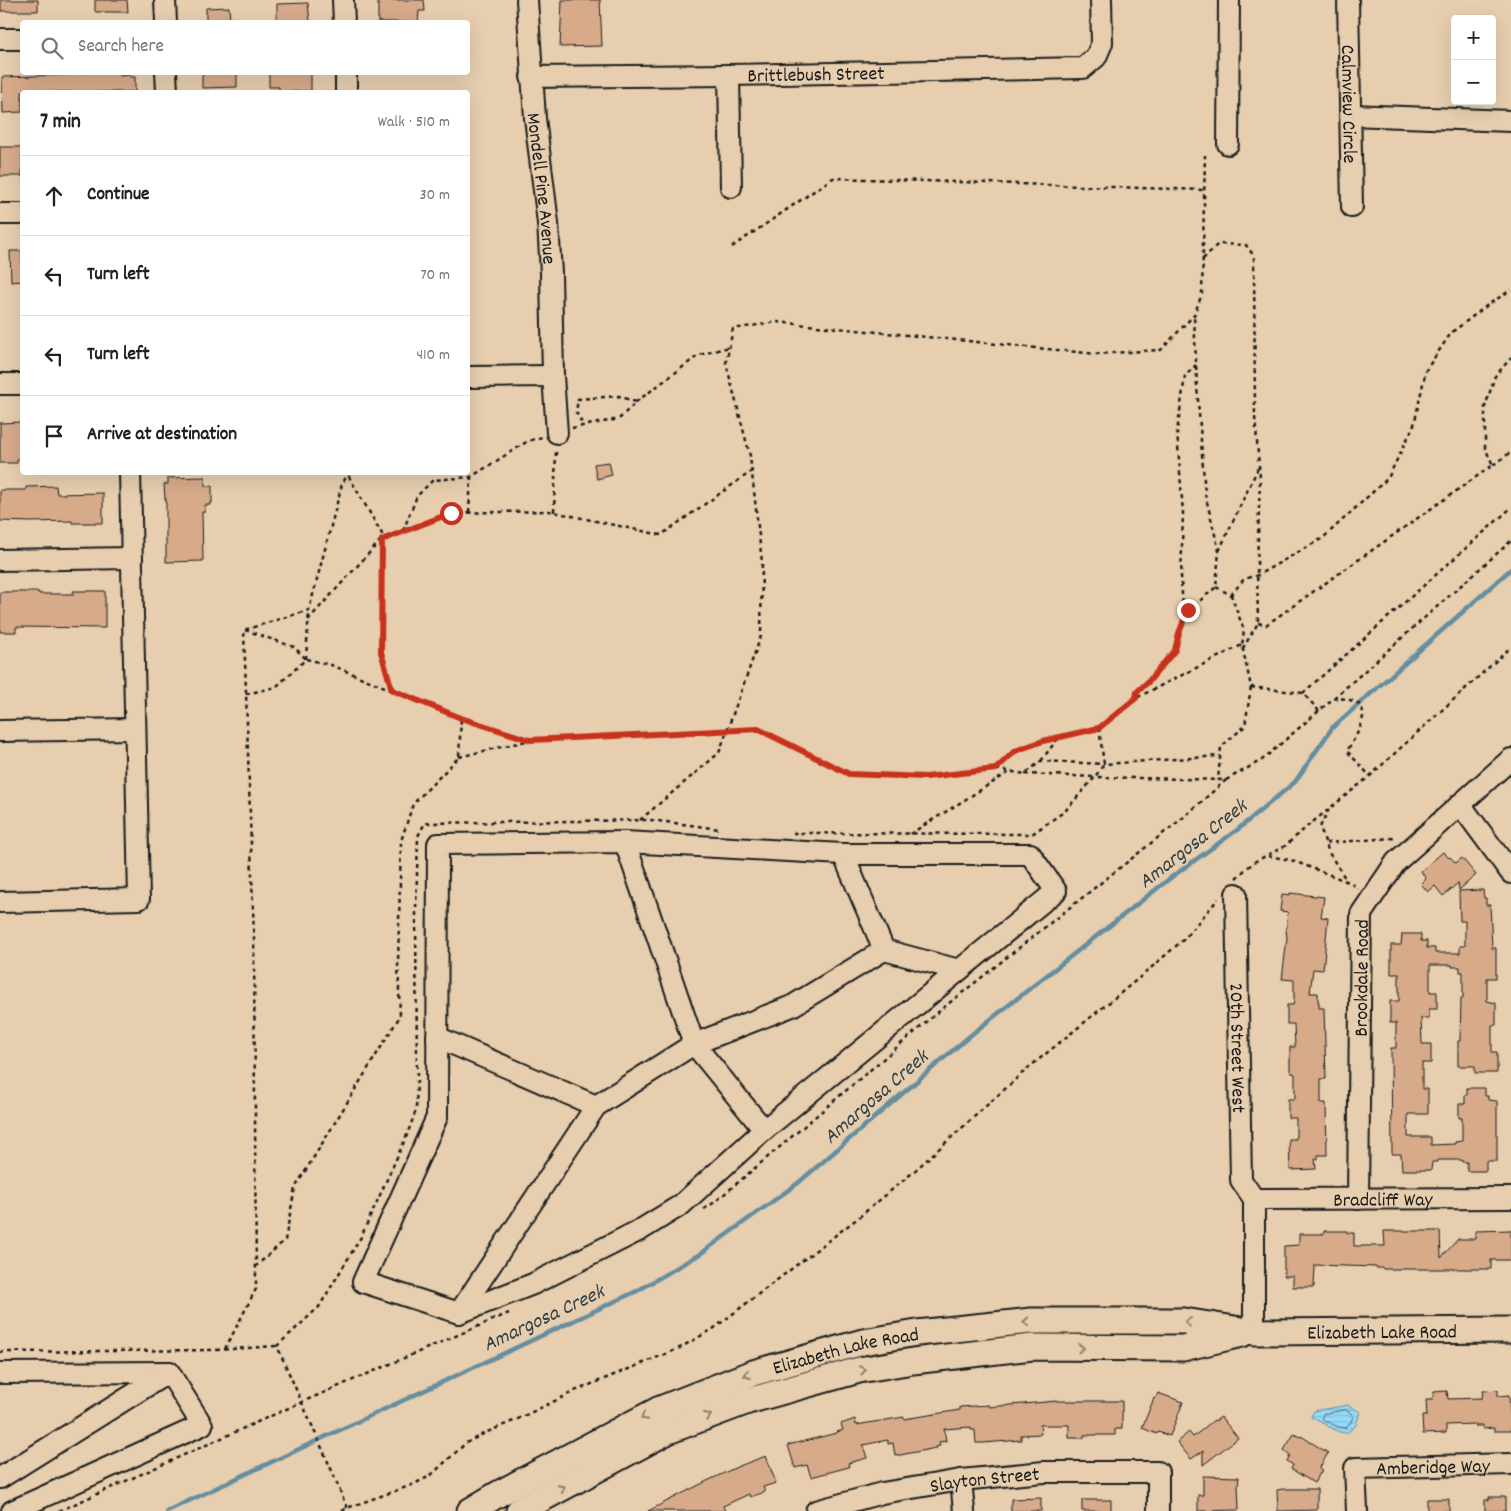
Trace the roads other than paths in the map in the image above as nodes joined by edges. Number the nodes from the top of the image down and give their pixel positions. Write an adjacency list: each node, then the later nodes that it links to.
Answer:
1 (165, 0): 7 (street)
2 (343, 0): 8 (street)
3 (527, 0): 14 (street, Mondell Pine Avenue)
4 (1101, 0): 13 (street, Brittlebush Street)
5 (1229, 0): 19 (street)
6 (1348, 0): 17 (street, Calmview Circle)
7 (166, 20)
8 (344, 20)
9 (0, 39): 10 (street)
10 (20, 39)
11 (166, 75): 15 (street)
12 (346, 75): 16 (street)
13 (729, 75): 14 (street, Brittlebush Street); 20 (street)
14 (531, 77): 24 (street, Mondell Pine Avenue)
15 (167, 90)
16 (346, 90)
17 (1350, 115): 18 (street); 21 (street, Calmview Circle)
18 (1511, 121)
19 (1228, 144)
20 (731, 187)
21 (1352, 207)
22 (0, 214): 23 (street)
23 (20, 214)
24 (553, 376): 25 (street); 28 (street, Mondell Pine Avenue)
25 (470, 377)
26 (0, 384): 27 (street)
27 (20, 384)
28 (557, 433)
29 (130, 475): 30 (street)
30 (132, 558): 31 (street); 32 (street)
31 (0, 560)
32 (135, 729): 33 (street); 40 (street)
33 (0, 731)
34 (1511, 759): 35 (street, Brookdale Road)
35 (1460, 804): 38 (street); 49 (street, Brookdale Road)
36 (625, 842): 37 (street); 43 (street); 44 (street)
37 (843, 854): 41 (street); 42 (street)
38 (1511, 873)
39 (1229, 894): 48 (street, 20th Street West)
40 (0, 902)
41 (884, 950): 42 (street); 44 (street)
42 (959, 970): 46 (street)
43 (437, 1036): 45 (street); 50 (street)
44 (694, 1044): 45 (street); 46 (street)
45 (596, 1106): 50 (street)
46 (764, 1130): 50 (street)
47 (1511, 1198): 49 (street, Bradcliff Way)
48 (1254, 1199): 49 (street, Bradcliff Way); 52 (street)
49 (1358, 1199)
50 (459, 1314)
51 (1511, 1330): 52 (main road, Elizabeth Lake Road)
52 (1254, 1332): 59 (main road, Elizabeth Lake Road, one-way to 59); 62 (main road, Elizabeth Lake Road, one-way to 52)
53 (169, 1372): 54 (street); 56 (street); 60 (street)
54 (0, 1373)
55 (1511, 1464): 66 (street, Amberidge Way)
56 (0, 1478)
57 (961, 1480): 63 (street, Slayton Street); 64 (street); 65 (street, Slayton Street)
58 (0, 1496): 60 (street)
59 (505, 1502): 61 (main road, Elizabeth Lake Road)
60 (12, 1511)
61 (470, 1511)
62 (519, 1511)
63 (816, 1511)
64 (964, 1511)
65 (1158, 1511)
66 (1356, 1511)

